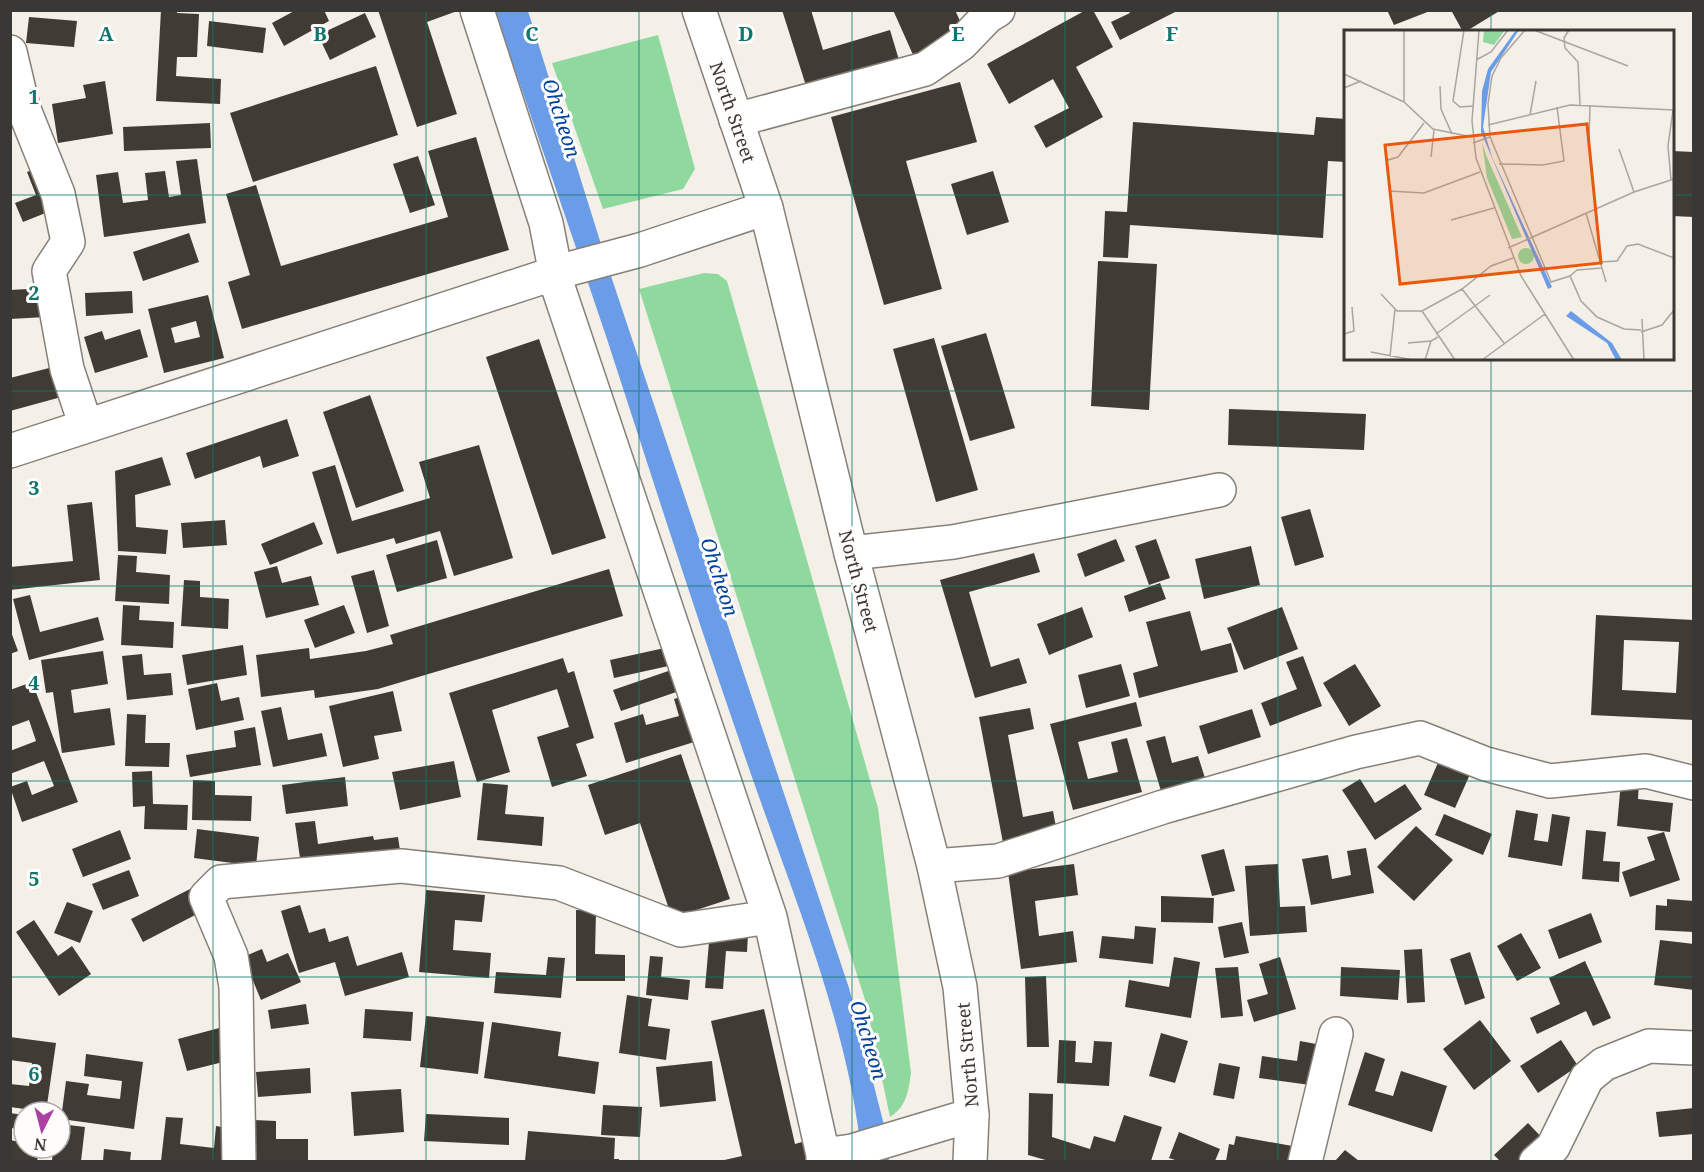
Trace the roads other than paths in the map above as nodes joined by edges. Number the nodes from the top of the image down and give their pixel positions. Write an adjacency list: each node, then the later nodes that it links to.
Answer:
1 (477, 10): 7 (street)
2 (699, 10): 5 (street, North Street)
3 (998, 10): 5 (street)
4 (10, 52): 8 (street)
5 (736, 120): 6 (street, North Street)
6 (766, 208): 7 (street); 11 (street, North Street)
7 (560, 272): 8 (street); 14 (street)
8 (86, 426): 9 (street)
9 (10, 451)
10 (1219, 490): 11 (street)
11 (852, 553): 13 (street, North Street)
12 (1694, 783): 13 (street)
13 (934, 866): 17 (street, North Street)
14 (770, 917): 18 (street); 19 (street)
15 (1336, 1034): 21 (street)
16 (1694, 1048): 22 (street)
17 (972, 1115): 18 (street); 20 (street, North Street)
18 (833, 1156)
19 (239, 1161)
20 (970, 1161)
21 (1305, 1161)
22 (1536, 1161)

